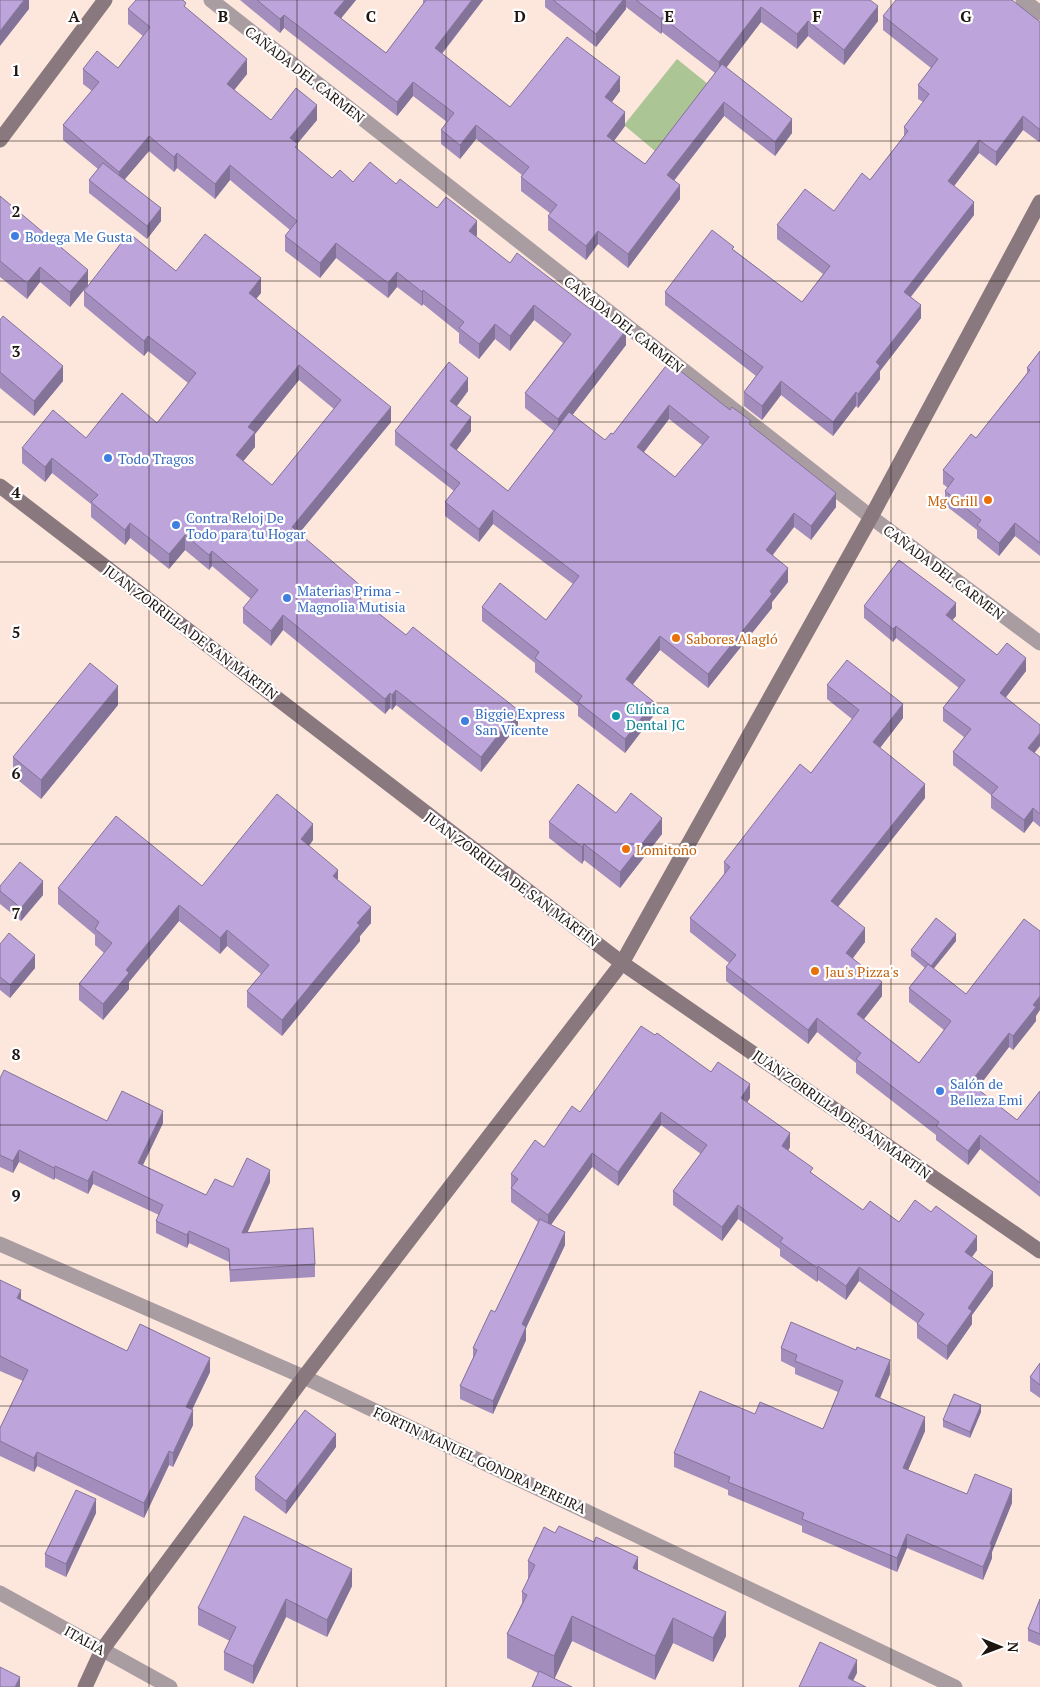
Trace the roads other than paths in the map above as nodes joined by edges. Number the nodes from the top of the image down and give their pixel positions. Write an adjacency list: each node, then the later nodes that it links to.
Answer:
1 (105, 0): 5 (street)
2 (211, 0): 8 (street, CAÑADA DEL CARMEN)
3 (1023, 0): 4 (street)
4 (1040, 13)
5 (0, 140)
6 (1040, 202): 8 (street)
7 (0, 486): 10 (street, JUAN ZORRILLA DE SAN MARTÍN)
8 (871, 517): 9 (street, CAÑADA DEL CARMEN); 10 (street)
9 (1040, 643)
10 (622, 963): 12 (street, JUAN ZORRILLA DE SAN MARTÍN); 13 (street)
11 (0, 1244): 13 (street, FORTIN MANUEL GONDRA PEREIRA)
12 (1040, 1250)
13 (304, 1376): 15 (street); 18 (street, FORTIN MANUEL GONDRA PEREIRA)
14 (0, 1593): 15 (street, ITALIA)
15 (102, 1650): 16 (street); 17 (street, ITALIA)
16 (85, 1687)
17 (170, 1687)
18 (955, 1687)

